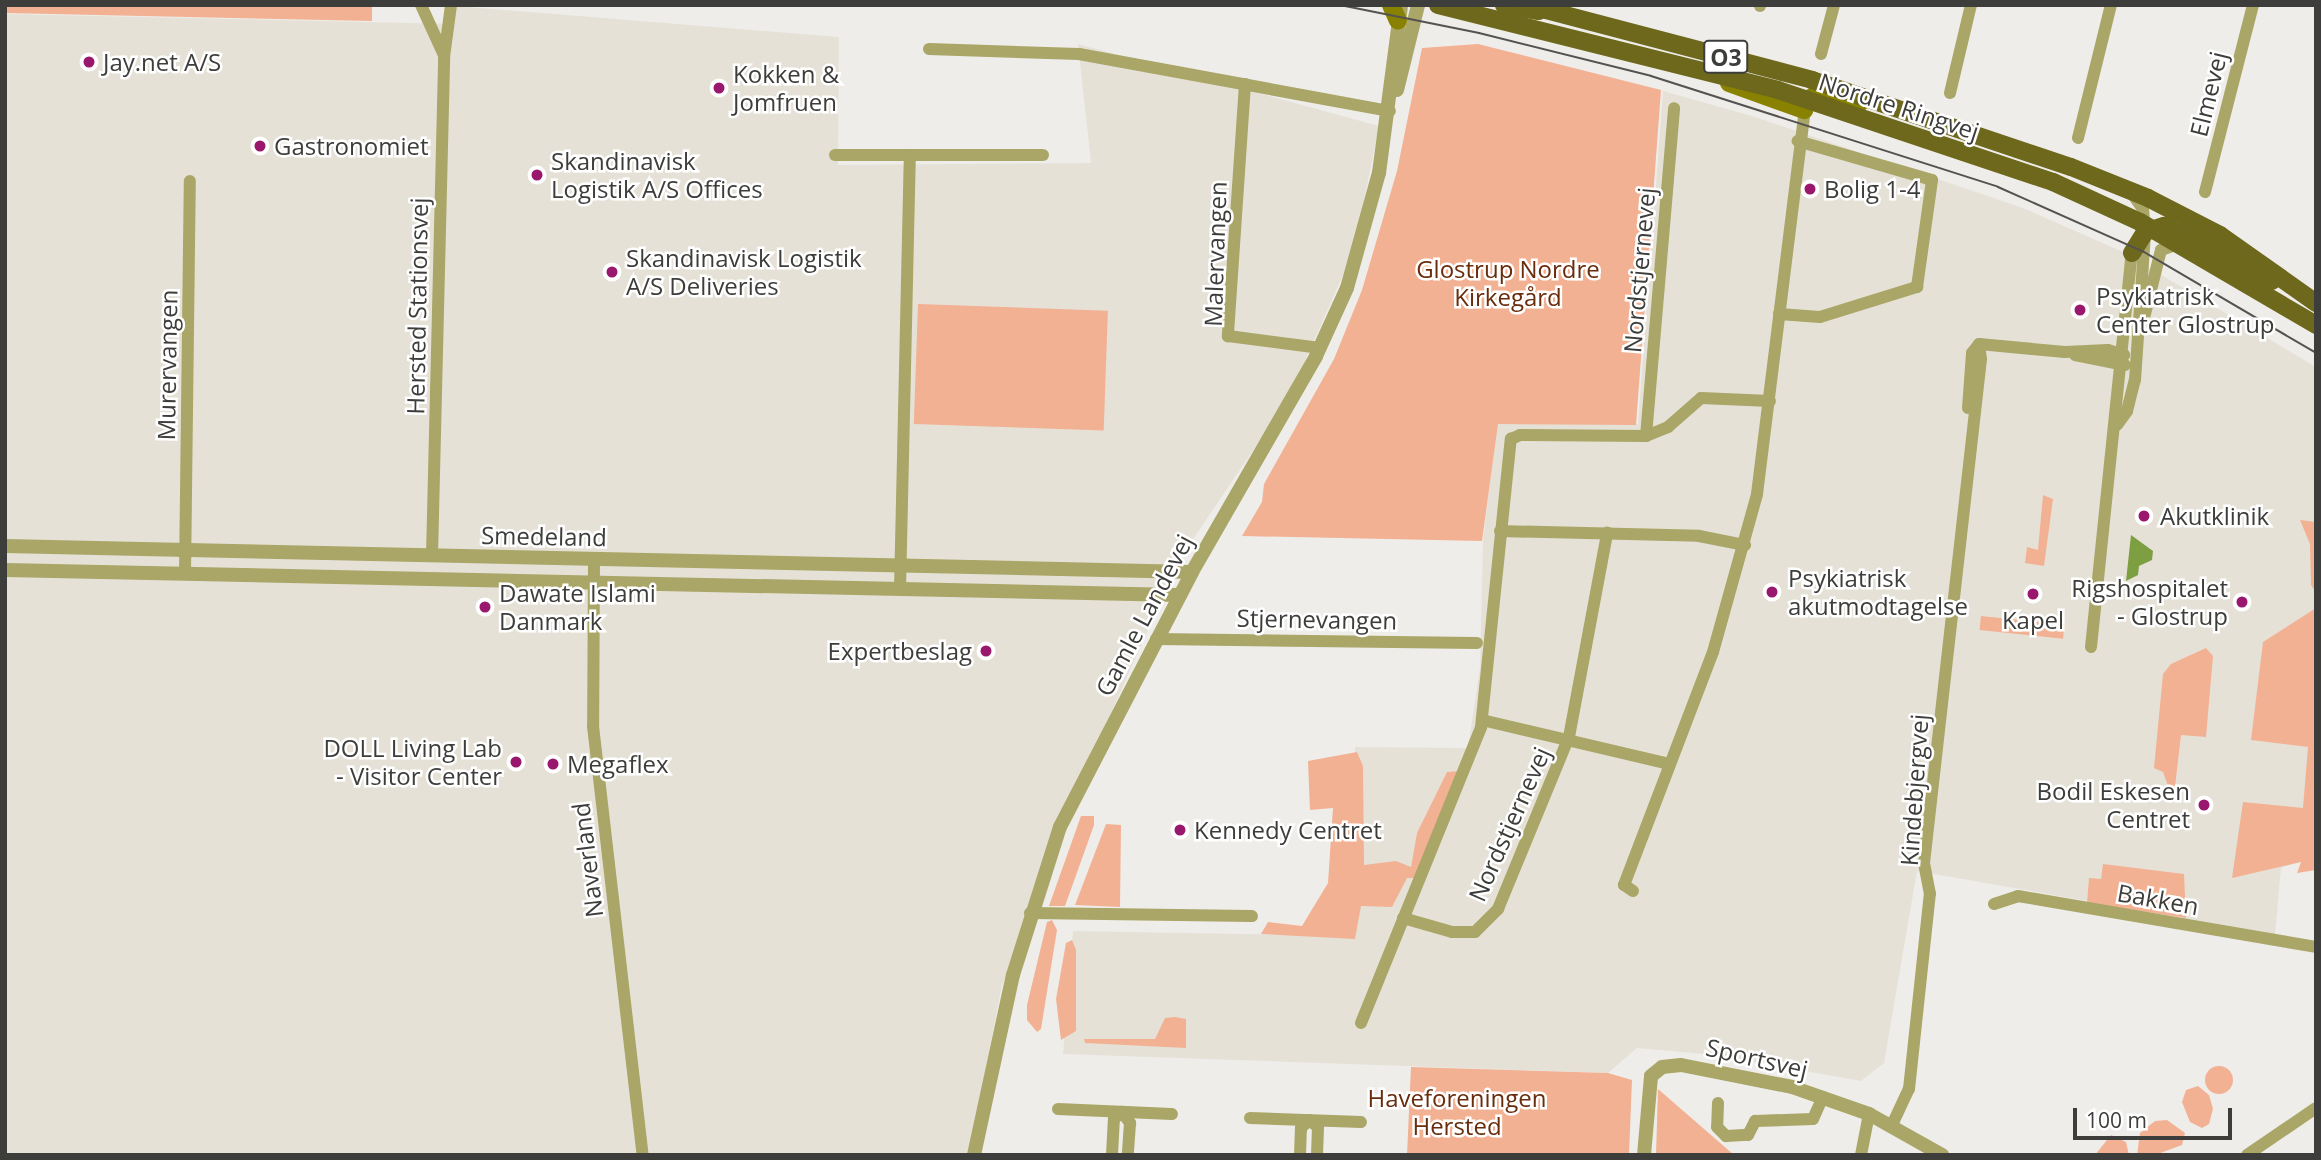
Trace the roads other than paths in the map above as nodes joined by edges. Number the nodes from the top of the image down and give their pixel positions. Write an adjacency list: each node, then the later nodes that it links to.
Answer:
1 (421, 5): 15 (street, Hersted Stationsvej)
2 (451, 5): 15 (street, Hersted Stationsvej)
3 (1418, 5): 22 (street, Gamle Landevej)
4 (1438, 5): 19 (main road, Nordre Ringvej / O3)
5 (1504, 5): 12 (main road)
6 (1527, 5): 12 (main road, Nordre Ringvej / O3)
7 (1834, 5): 14 (street)
8 (1971, 5): 18 (street)
9 (2111, 5): 23 (street)
10 (2253, 5): 31 (street, Elmevej)
11 (1397, 11): 22 (street, Gamle Landevej)
12 (1548, 12): 16 (main road, Nordre Ringvej / O3)
13 (929, 49): 17 (street)
14 (1821, 54)
15 (444, 57): 52 (street, Hersted Stationsvej)
16 (1812, 80): 19 (street); 21 (main road, Nordre Ringvej / O3)
17 (1245, 84): 22 (street); 38 (street, Malervangen)
18 (1950, 93)
19 (1805, 106): 21 (main road); 24 (street); 28 (main road, Nordre Ringvej / O3)
20 (1674, 108): 45 (street, Nordstjernevej)
21 (1902, 109): 30 (main road, Nordre Ringvej / O3)
22 (1390, 111): 38 (street, Gamle Landevej)
23 (2078, 138)
24 (1798, 141): 36 (street); 36 (street)
25 (835, 155): 27 (street)
26 (1043, 155): 27 (street)
27 (910, 156): 54 (street)
28 (2004, 166): 32 (main road, Nordre Ringvej / O3); 34 (main road)
29 (190, 181): 50 (street, Murervangen)
30 (2128, 189): 32 (street); 35 (main road, Nordre Ringvej / O3)
31 (2205, 192)
32 (2147, 229): 33 (main road, Nordre Ringvej / O3); 34 (main road); 35 (main road); 41 (street)
33 (2178, 244): 37 (main road, Nordre Ringvej / O3); 41 (street)
34 (2132, 253): 40 (street)
35 (2314, 297)
36 (1779, 314): 43 (street)
37 (2316, 325)
38 (1320, 348): 56 (street, Gamle Landevej)
39 (2065, 352): 40 (street); 42 (street); 85 (street, Kindebjergvej)
40 (2120, 353): 41 (street); 42 (street)
41 (2136, 363): 42 (street); 44 (street)
42 (2118, 367): 44 (street)
43 (1770, 401): 45 (street); 48 (street)
44 (2117, 425): 64 (street)
45 (1646, 436): 46 (street)
46 (1500, 531): 47 (street); 65 (street)
47 (1607, 533): 48 (street); 66 (street, Nordstjernevej)
48 (1745, 545): 67 (street)
49 (5, 546): 50 (street, Smedeland)
50 (186, 550): 51 (street, Smedeland); 57 (street)
51 (395, 554): 52 (street, Smedeland); 58 (street)
52 (432, 556): 53 (street, Smedeland)
53 (594, 560): 54 (street, Smedeland); 59 (street, Naverland)
54 (901, 565): 56 (street, Smedeland); 60 (street)
55 (5, 570): 57 (street, Smedeland)
56 (1192, 572): 61 (street, Gamle Landevej)
57 (185, 574): 58 (street, Smedeland)
58 (395, 579): 59 (street, Smedeland)
59 (594, 583): 60 (street, Smedeland); 86 (street, Naverland)
60 (900, 589): 61 (street, Smedeland)
61 (1179, 595): 62 (street, Gamle Landevej)
62 (1156, 639): 63 (street, Stjernevangen); 70 (street, Gamle Landevej)
63 (1478, 643)
64 (2091, 647)
65 (1482, 720): 66 (street, Nordstjernevej); 72 (street)
66 (1569, 737): 67 (street, Nordstjernevej); 72 (street, Nordstjernevej)
67 (1670, 764): 68 (street)
68 (1633, 891)
69 (1994, 904): 73 (street, Bakken)
70 (1030, 913): 71 (street); 87 (street, Gamle Landevej)
71 (1252, 916)
72 (1403, 918): 74 (street)
73 (2316, 947)
74 (1361, 1023)
75 (1823, 1097): 76 (street, Sportsvej); 81 (street, Sportsvej); 92 (street, Sportsvej)
76 (1718, 1103)
77 (2316, 1108): 95 (street)
78 (1058, 1109): 79 (street)
79 (1122, 1112): 80 (street); 88 (street); 89 (street)
80 (1172, 1114)
81 (1869, 1114): 85 (street, Sportsvej); 93 (street)
82 (1250, 1118): 83 (street)
83 (1309, 1121): 84 (street); 90 (street); 91 (street)
84 (1361, 1122)
85 (1892, 1125): 94 (street, Sportsvej)
86 (643, 1155)
87 (974, 1155)
88 (1112, 1155)
89 (1128, 1155)
90 (1300, 1155)
91 (1317, 1155)
92 (1644, 1155)
93 (1861, 1155)
94 (1942, 1155)
95 (2247, 1155)

